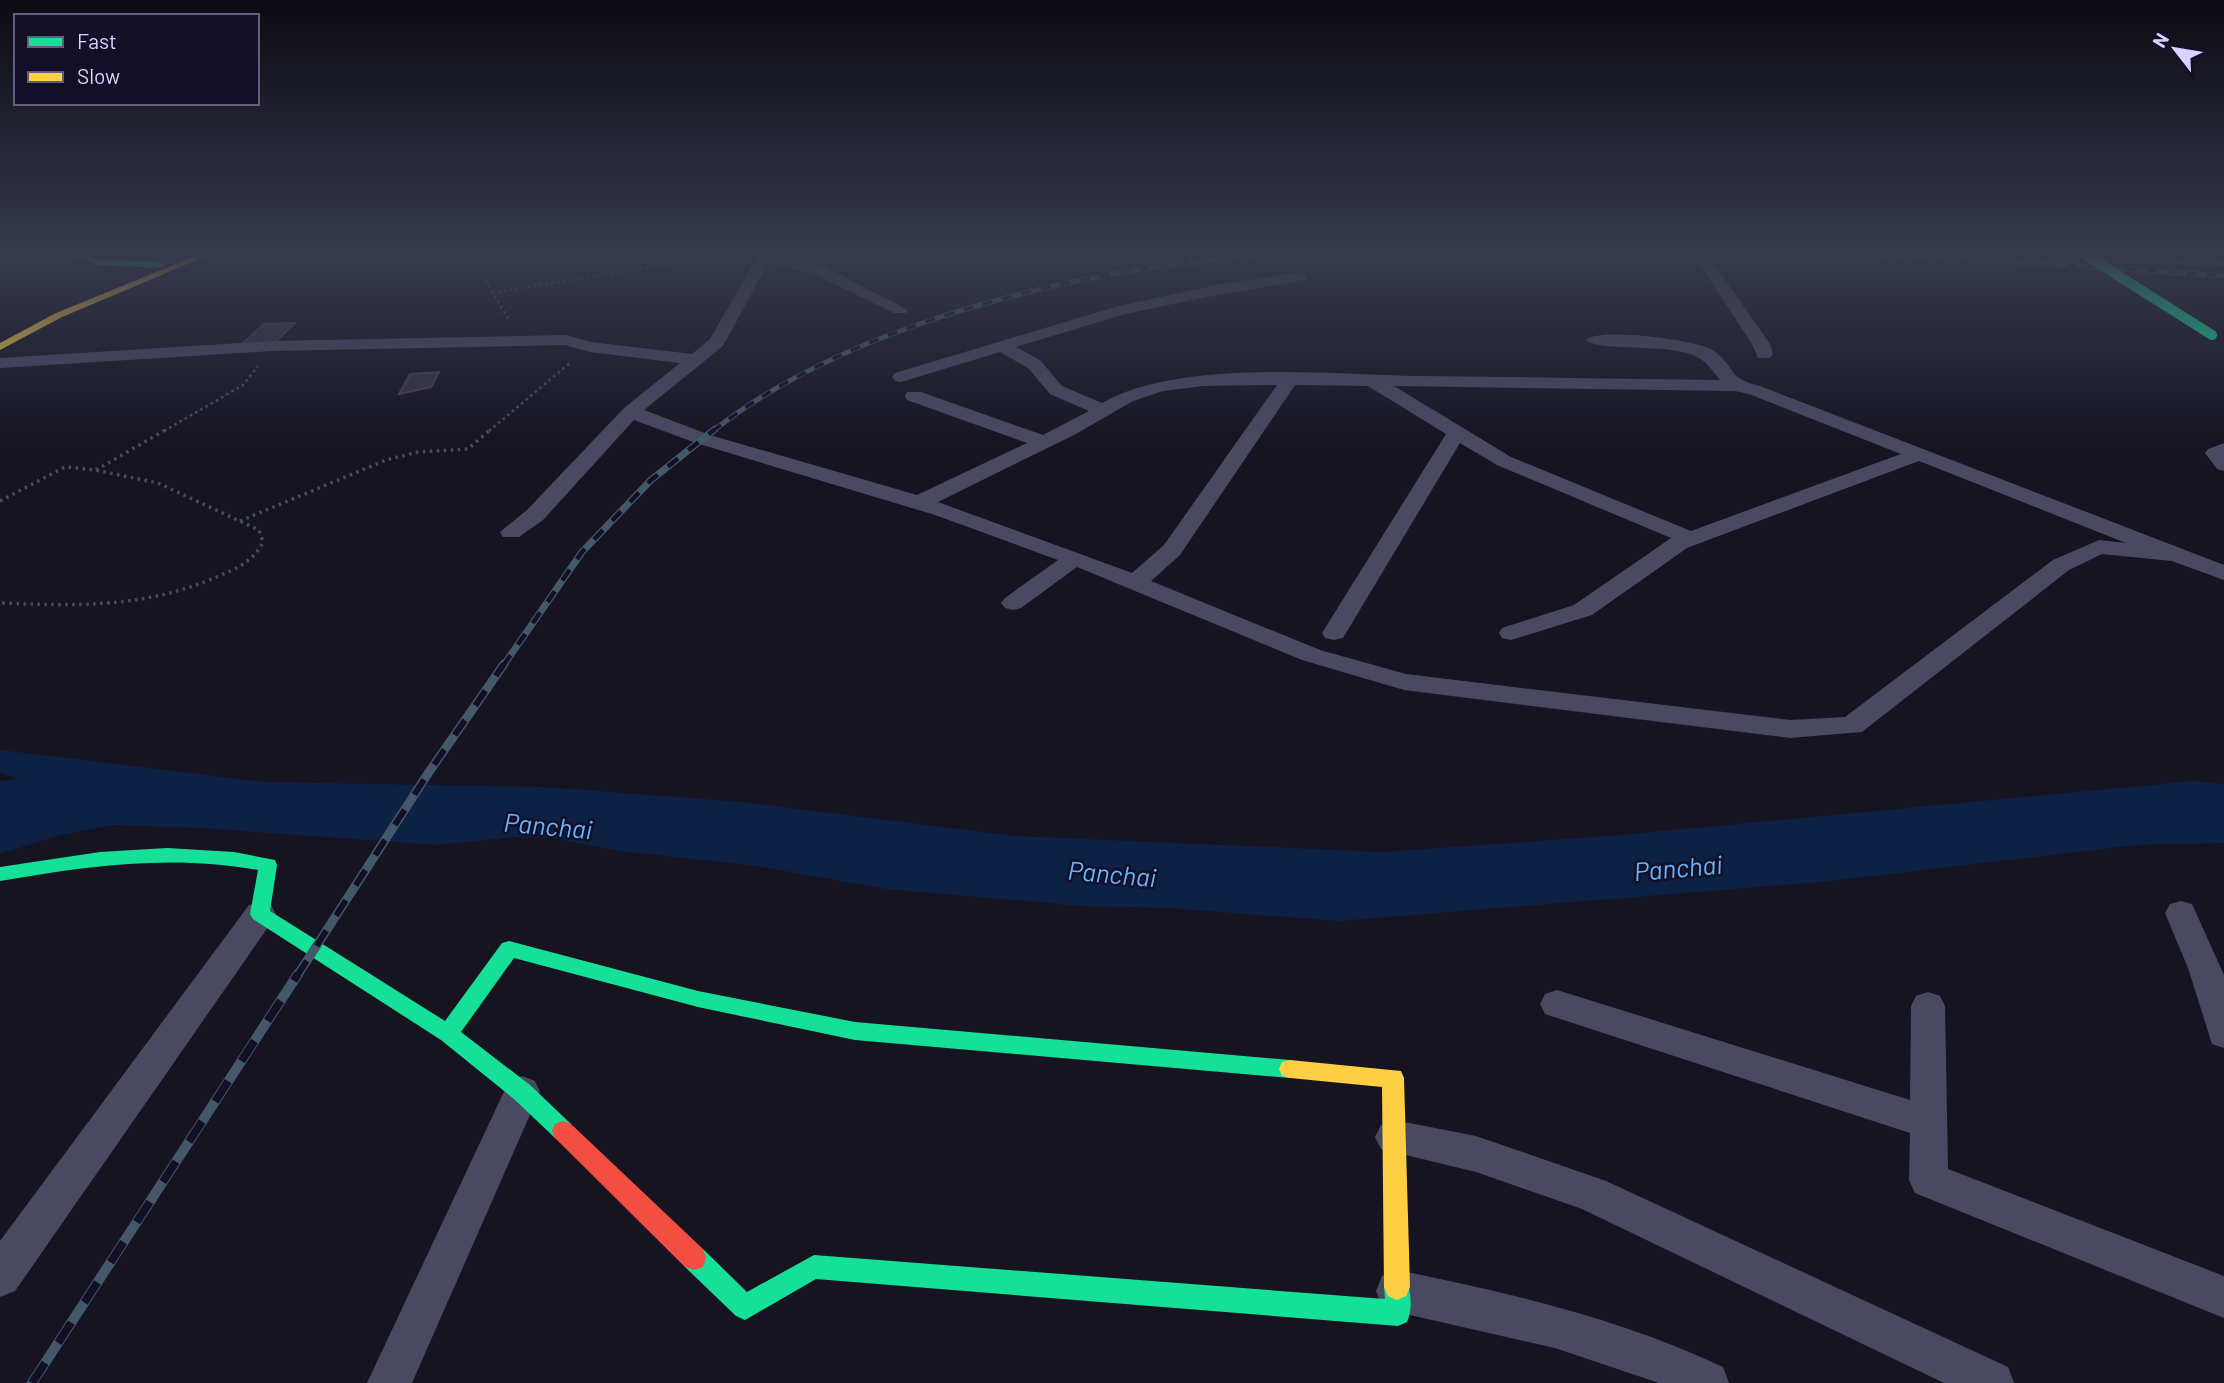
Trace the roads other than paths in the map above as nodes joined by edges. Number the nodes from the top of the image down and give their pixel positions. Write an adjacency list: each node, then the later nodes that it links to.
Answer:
1 (40, 317): 7 (main road)
2 (56, 317): 11 (main road)
3 (731, 317): 13 (street)
4 (1099, 317): 10 (street)
5 (1742, 317): 12 (street)
6 (2183, 317): 8 (main road, bridge)
7 (0, 335)
8 (2218, 339)
9 (1595, 340): 18 (street)
10 (1001, 346): 15 (street); 20 (street)
11 (0, 347)
12 (1764, 354)
13 (692, 359): 14 (street); 21 (street)
14 (0, 363)
15 (901, 377)
16 (1290, 379): 17 (street); 20 (street); 33 (street)
17 (1372, 380): 18 (street); 22 (street)
18 (1735, 386): 25 (street)
19 (914, 396): 23 (street)
20 (1103, 410): 23 (street)
21 (631, 412): 27 (street); 28 (street)
22 (1457, 432): 29 (street); 35 (street)
23 (1044, 442): 27 (street)
24 (2224, 449): 26 (street)
25 (1920, 454): 29 (street); 30 (street)
26 (2224, 465)
27 (920, 502): 31 (street)
28 (511, 532)
29 (1692, 539): 36 (street)
30 (2174, 554): 32 (street); 33 (street)
31 (1075, 558): 33 (street); 34 (street)
32 (2224, 573)
33 (1135, 583)
34 (1013, 603)
35 (1334, 633)
36 (1511, 633)
37 (0, 874): 39 (main road)
38 (2181, 913): 40 (street)
39 (260, 914): 44 (main road); 48 (street)
40 (2215, 971): 43 (street)
41 (1556, 1004): 46 (street)
42 (1928, 1006): 46 (street)
43 (2224, 1033)
44 (448, 1034): 45 (main road); 47 (main road)
45 (522, 1092): 49 (main road); 51 (street)
46 (1928, 1122): 50 (street)
47 (1394, 1137): 49 (main road); 53 (street)
48 (0, 1276)
49 (1397, 1291): 52 (street)
50 (2224, 1297)
51 (389, 1383)
52 (1707, 1383)
53 (1992, 1383)

